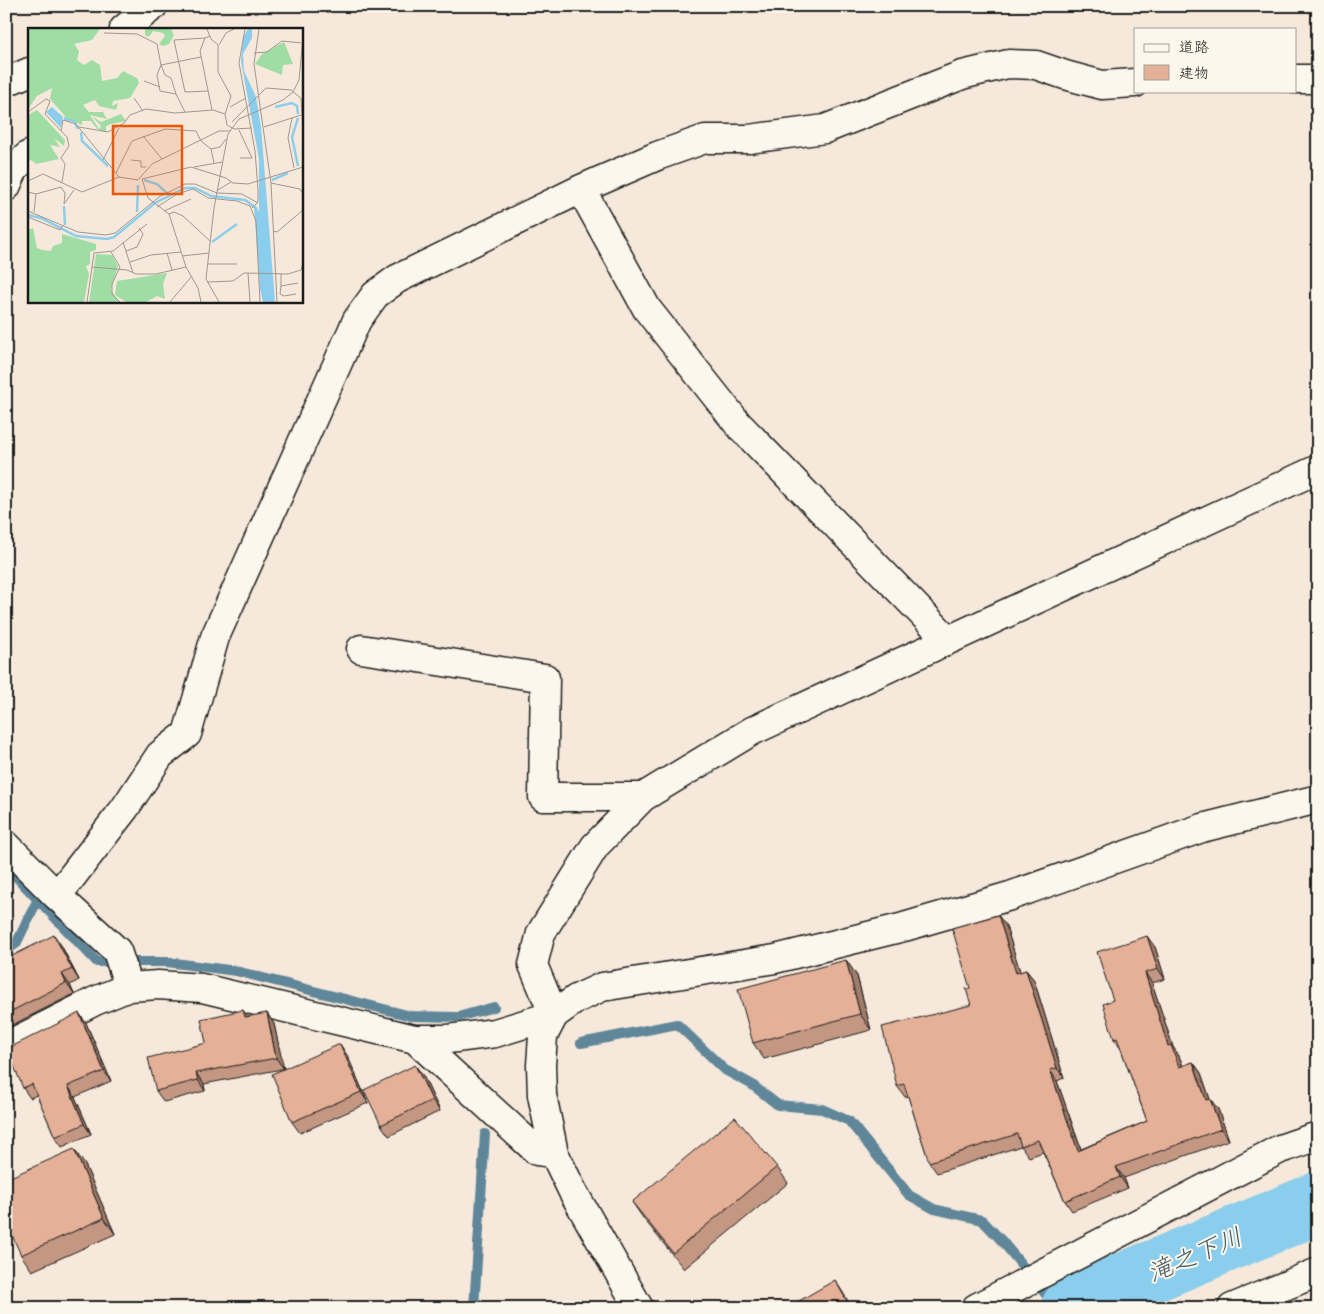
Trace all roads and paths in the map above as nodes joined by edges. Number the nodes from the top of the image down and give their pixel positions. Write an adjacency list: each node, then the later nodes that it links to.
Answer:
1 (153, 6): 2 (street)
2 (125, 28)
3 (28, 72): 6 (street)
4 (1296, 79): 5 (street)
5 (1318, 79)
6 (6, 82)
7 (1134, 84): 10 (street)
8 (28, 156): 9 (street)
9 (6, 187)
10 (582, 189): 12 (street); 17 (street)
11 (1318, 469): 12 (street)
12 (948, 640): 14 (street)
13 (361, 649): 14 (street)
14 (643, 797): 19 (street)
15 (1318, 800): 19 (street)
16 (6, 845): 17 (street)
17 (58, 896): 18 (street)
18 (124, 971): 20 (street); 21 (street)
19 (554, 1016): 20 (street); 23 (street)
20 (415, 1039): 23 (street)
21 (6, 1046)
22 (1318, 1136): 26 (street)
23 (554, 1152): 25 (street)
24 (1318, 1272): 27 (street)
25 (638, 1308)
26 (976, 1308)
27 (1232, 1308)

